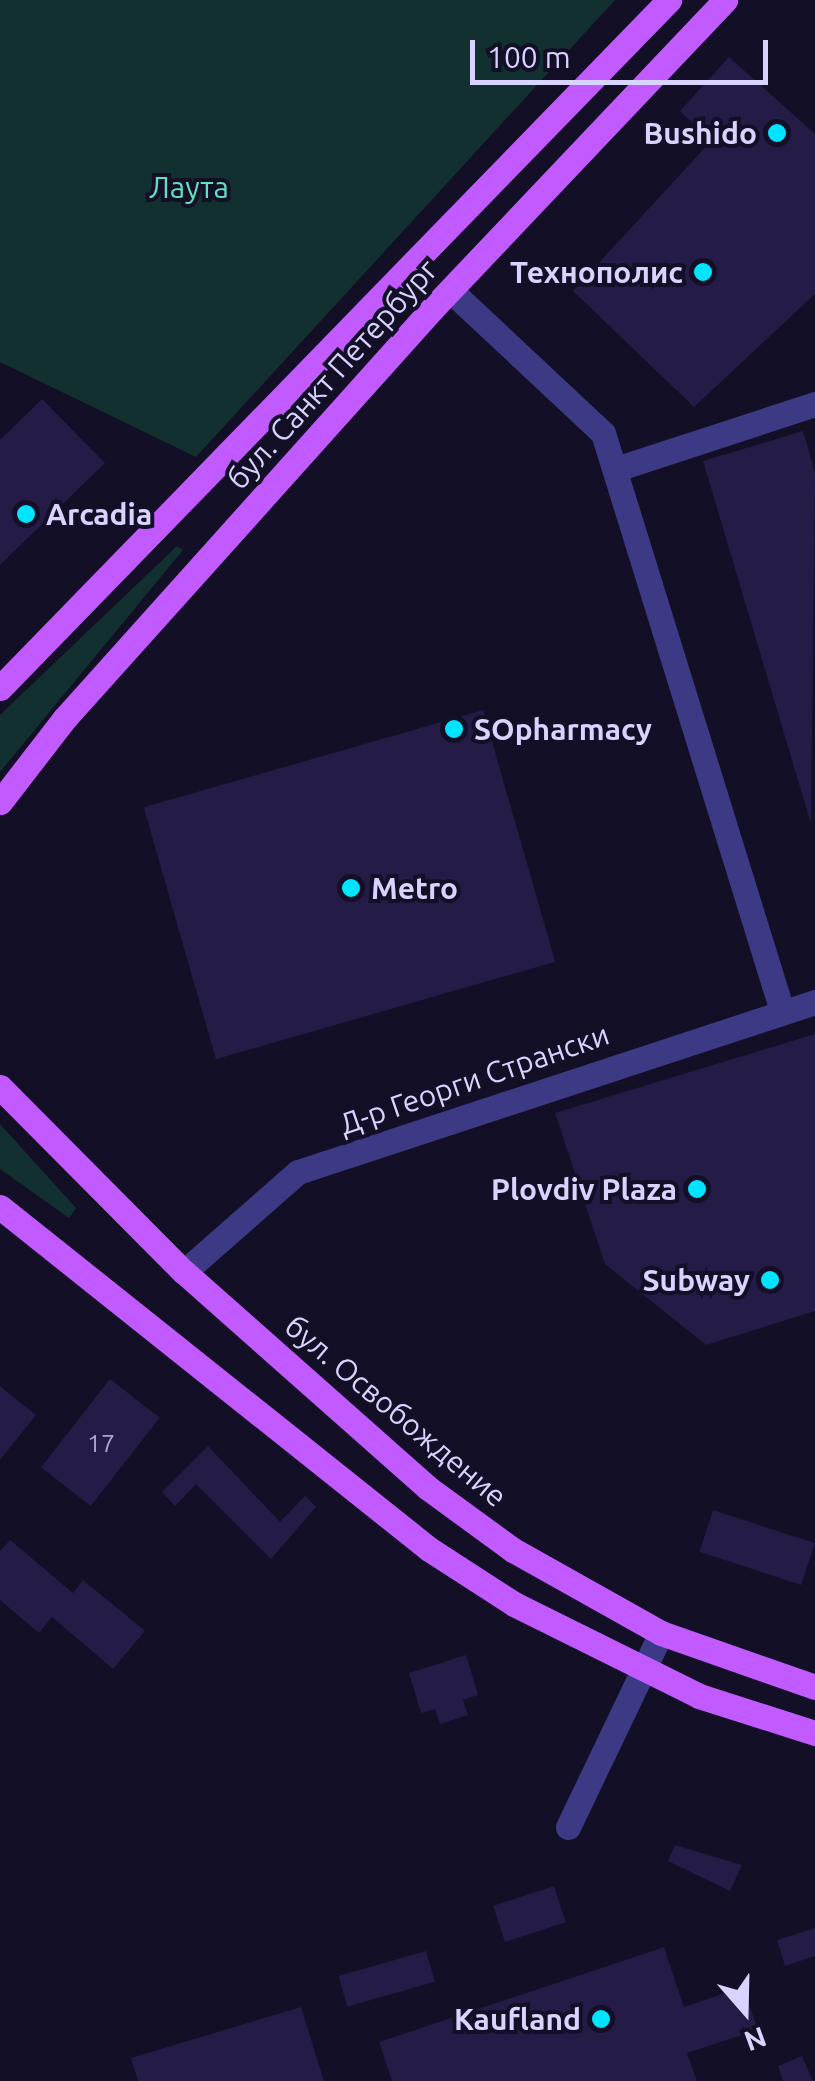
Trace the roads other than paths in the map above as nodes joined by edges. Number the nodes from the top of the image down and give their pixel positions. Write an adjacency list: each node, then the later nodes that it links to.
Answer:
1 (670, 0): 6 (main road, бул. Санкт Петербург)
2 (725, 0): 3 (main road, бул. Санкт Петербург)
3 (451, 291): 5 (street); 7 (main road, бул. Санкт Петербург)
4 (815, 404): 5 (street)
5 (616, 468): 9 (street)
6 (0, 688)
7 (0, 802)
8 (815, 1002): 9 (street, Д-р Георги Странски)
9 (782, 1011): 12 (street, Д-р Георги Странски)
10 (0, 1088): 12 (main road, бул. Освобождение)
11 (0, 1207): 14 (main road)
12 (184, 1272): 13 (main road, бул. Освобождение)
13 (661, 1633): 14 (street); 15 (main road, бул. Освобождение)
14 (643, 1672): 16 (main road); 17 (street)
15 (815, 1688)
16 (815, 1733)
17 (568, 1827)

